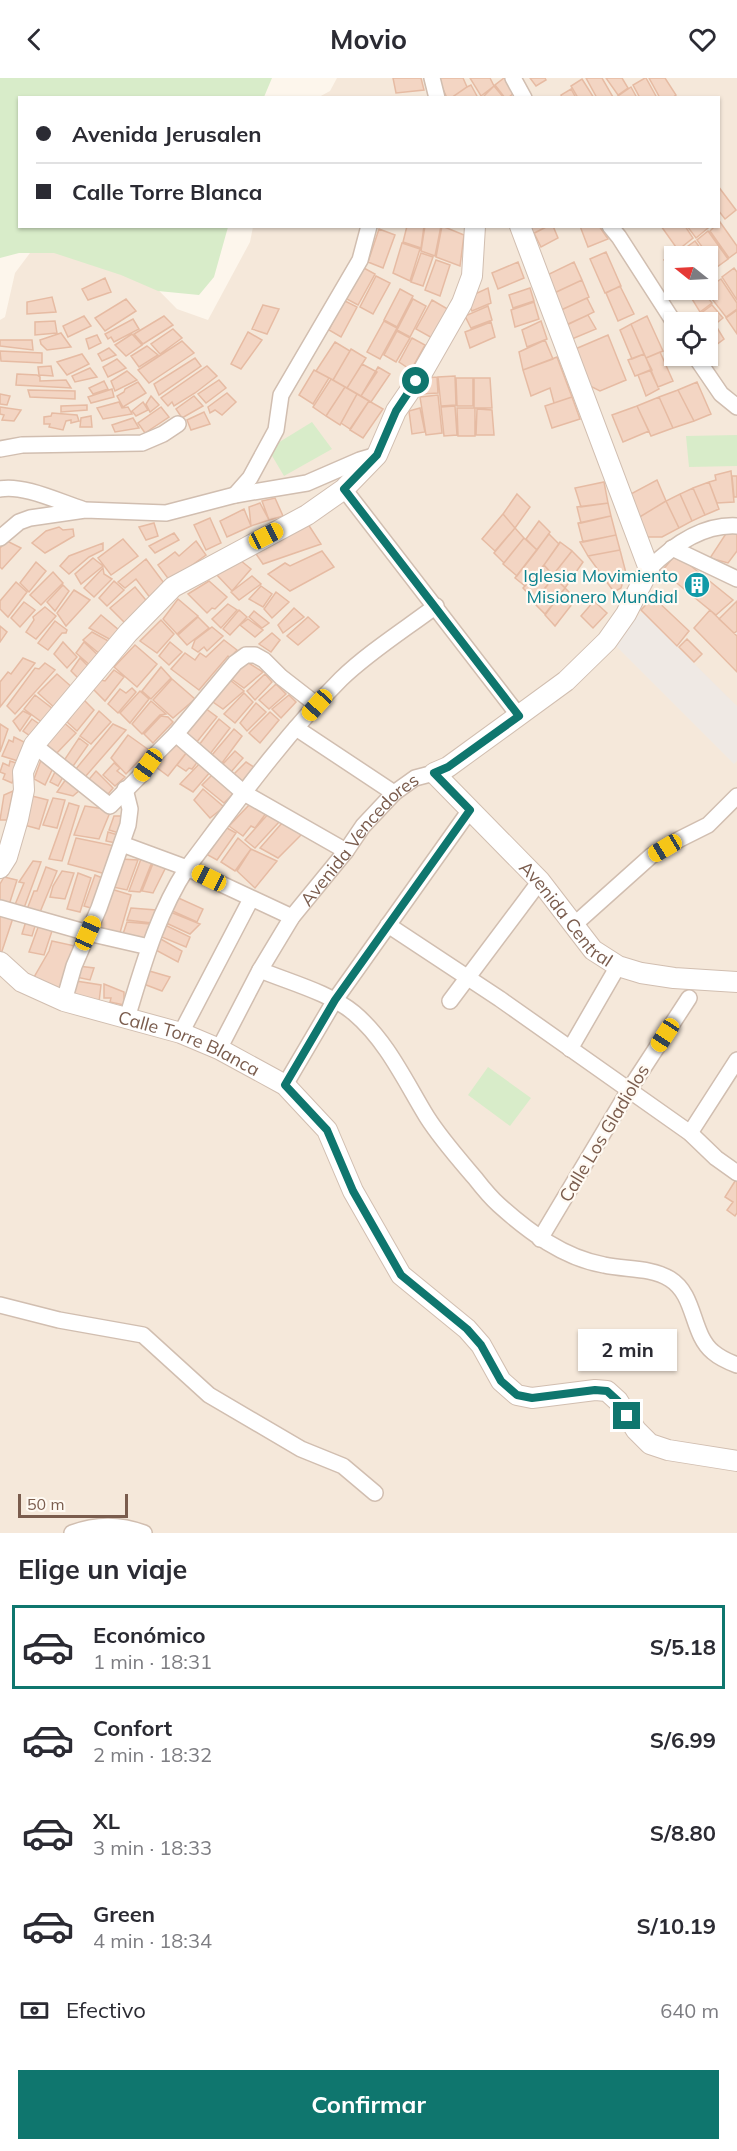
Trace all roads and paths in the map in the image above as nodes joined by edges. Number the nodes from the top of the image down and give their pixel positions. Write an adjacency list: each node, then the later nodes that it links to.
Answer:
1 (432, 78): 3 (street)
2 (513, 78): 4 (street)
3 (436, 96)
4 (523, 96)
5 (368, 228): 17 (street)
6 (475, 228): 14 (street)
7 (521, 228): 22 (street)
8 (612, 228): 9 (street)
9 (667, 312)
10 (702, 366): 11 (street)
11 (737, 407)
12 (178, 424): 13 (street)
13 (0, 449)
14 (380, 449): 16 (street); 17 (street)
15 (0, 489): 18 (street)
16 (344, 489): 24 (street); 29 (street)
17 (235, 495): 18 (street)
18 (85, 510): 20 (street)
19 (737, 526): 21 (street, Avenida Vencedores)
20 (0, 538)
21 (672, 548): 22 (street, Avenida Vencedores); 23 (street)
22 (650, 569): 26 (street, Avenida Vencedores)
23 (737, 579)
24 (436, 606): 25 (street); 26 (street)
25 (317, 705): 27 (street); 28 (street)
26 (519, 716): 30 (street, Avenida Vencedores)
27 (296, 728): 32 (street); 33 (street)
28 (176, 734): 31 (street); 32 (street)
29 (34, 745): 31 (street); 38 (street)
30 (434, 773): 33 (street, Avenida Vencedores); 35 (street, Avenida Central)
31 (125, 789): 36 (street)
32 (244, 793): 37 (street); 39 (street)
33 (394, 793): 37 (street, Avenida Vencedores)
34 (737, 796): 44 (street)
35 (470, 810): 40 (street, Avenida Central); 45 (street)
36 (122, 844): 39 (street); 46 (street)
37 (346, 851): 43 (street, Avenida Vencedores)
38 (0, 868)
39 (187, 868): 41 (street); 47 (street)
40 (540, 881): 44 (street, Avenida Central); 51 (street)
41 (251, 899): 43 (street); 58 (street)
42 (0, 908): 46 (street)
43 (292, 917): 50 (street, Avenida Vencedores)
44 (574, 924): 49 (street, Avenida Central)
45 (388, 925): 51 (street); 54 (street)
46 (88, 933): 47 (street); 55 (street)
47 (149, 947): 57 (street)
48 (0, 962): 55 (street, Calle Torre Blanca)
49 (618, 966): 52 (street, Avenida Central); 60 (street)
50 (260, 970): 54 (street); 59 (street, Avenida Vencedores)
51 (468, 977): 56 (street); 60 (street)
52 (737, 982)
53 (689, 998): 63 (street, Calle Los Gladiolos)
54 (335, 1000): 62 (street); 66 (street)
55 (64, 1001): 57 (street, Calle Torre Blanca)
56 (450, 1001)
57 (127, 1018): 58 (street, Calle Torre Blanca)
58 (181, 1033): 59 (street, Calle Torre Blanca)
59 (219, 1049): 62 (street, Calle Torre Blanca)
60 (570, 1049): 63 (street)
61 (737, 1060): 64 (street)
62 (285, 1085): 69 (street, Calle Torre Blanca)
63 (629, 1090): 64 (street); 66 (street, Calle Los Gladiolos)
64 (690, 1133): 65 (street)
65 (737, 1173)
66 (540, 1239): 68 (street)
67 (0, 1305): 70 (street)
68 (737, 1365)
69 (737, 1461)
70 (375, 1493)
71 (72, 1533): 72 (street)
72 (144, 1533)

